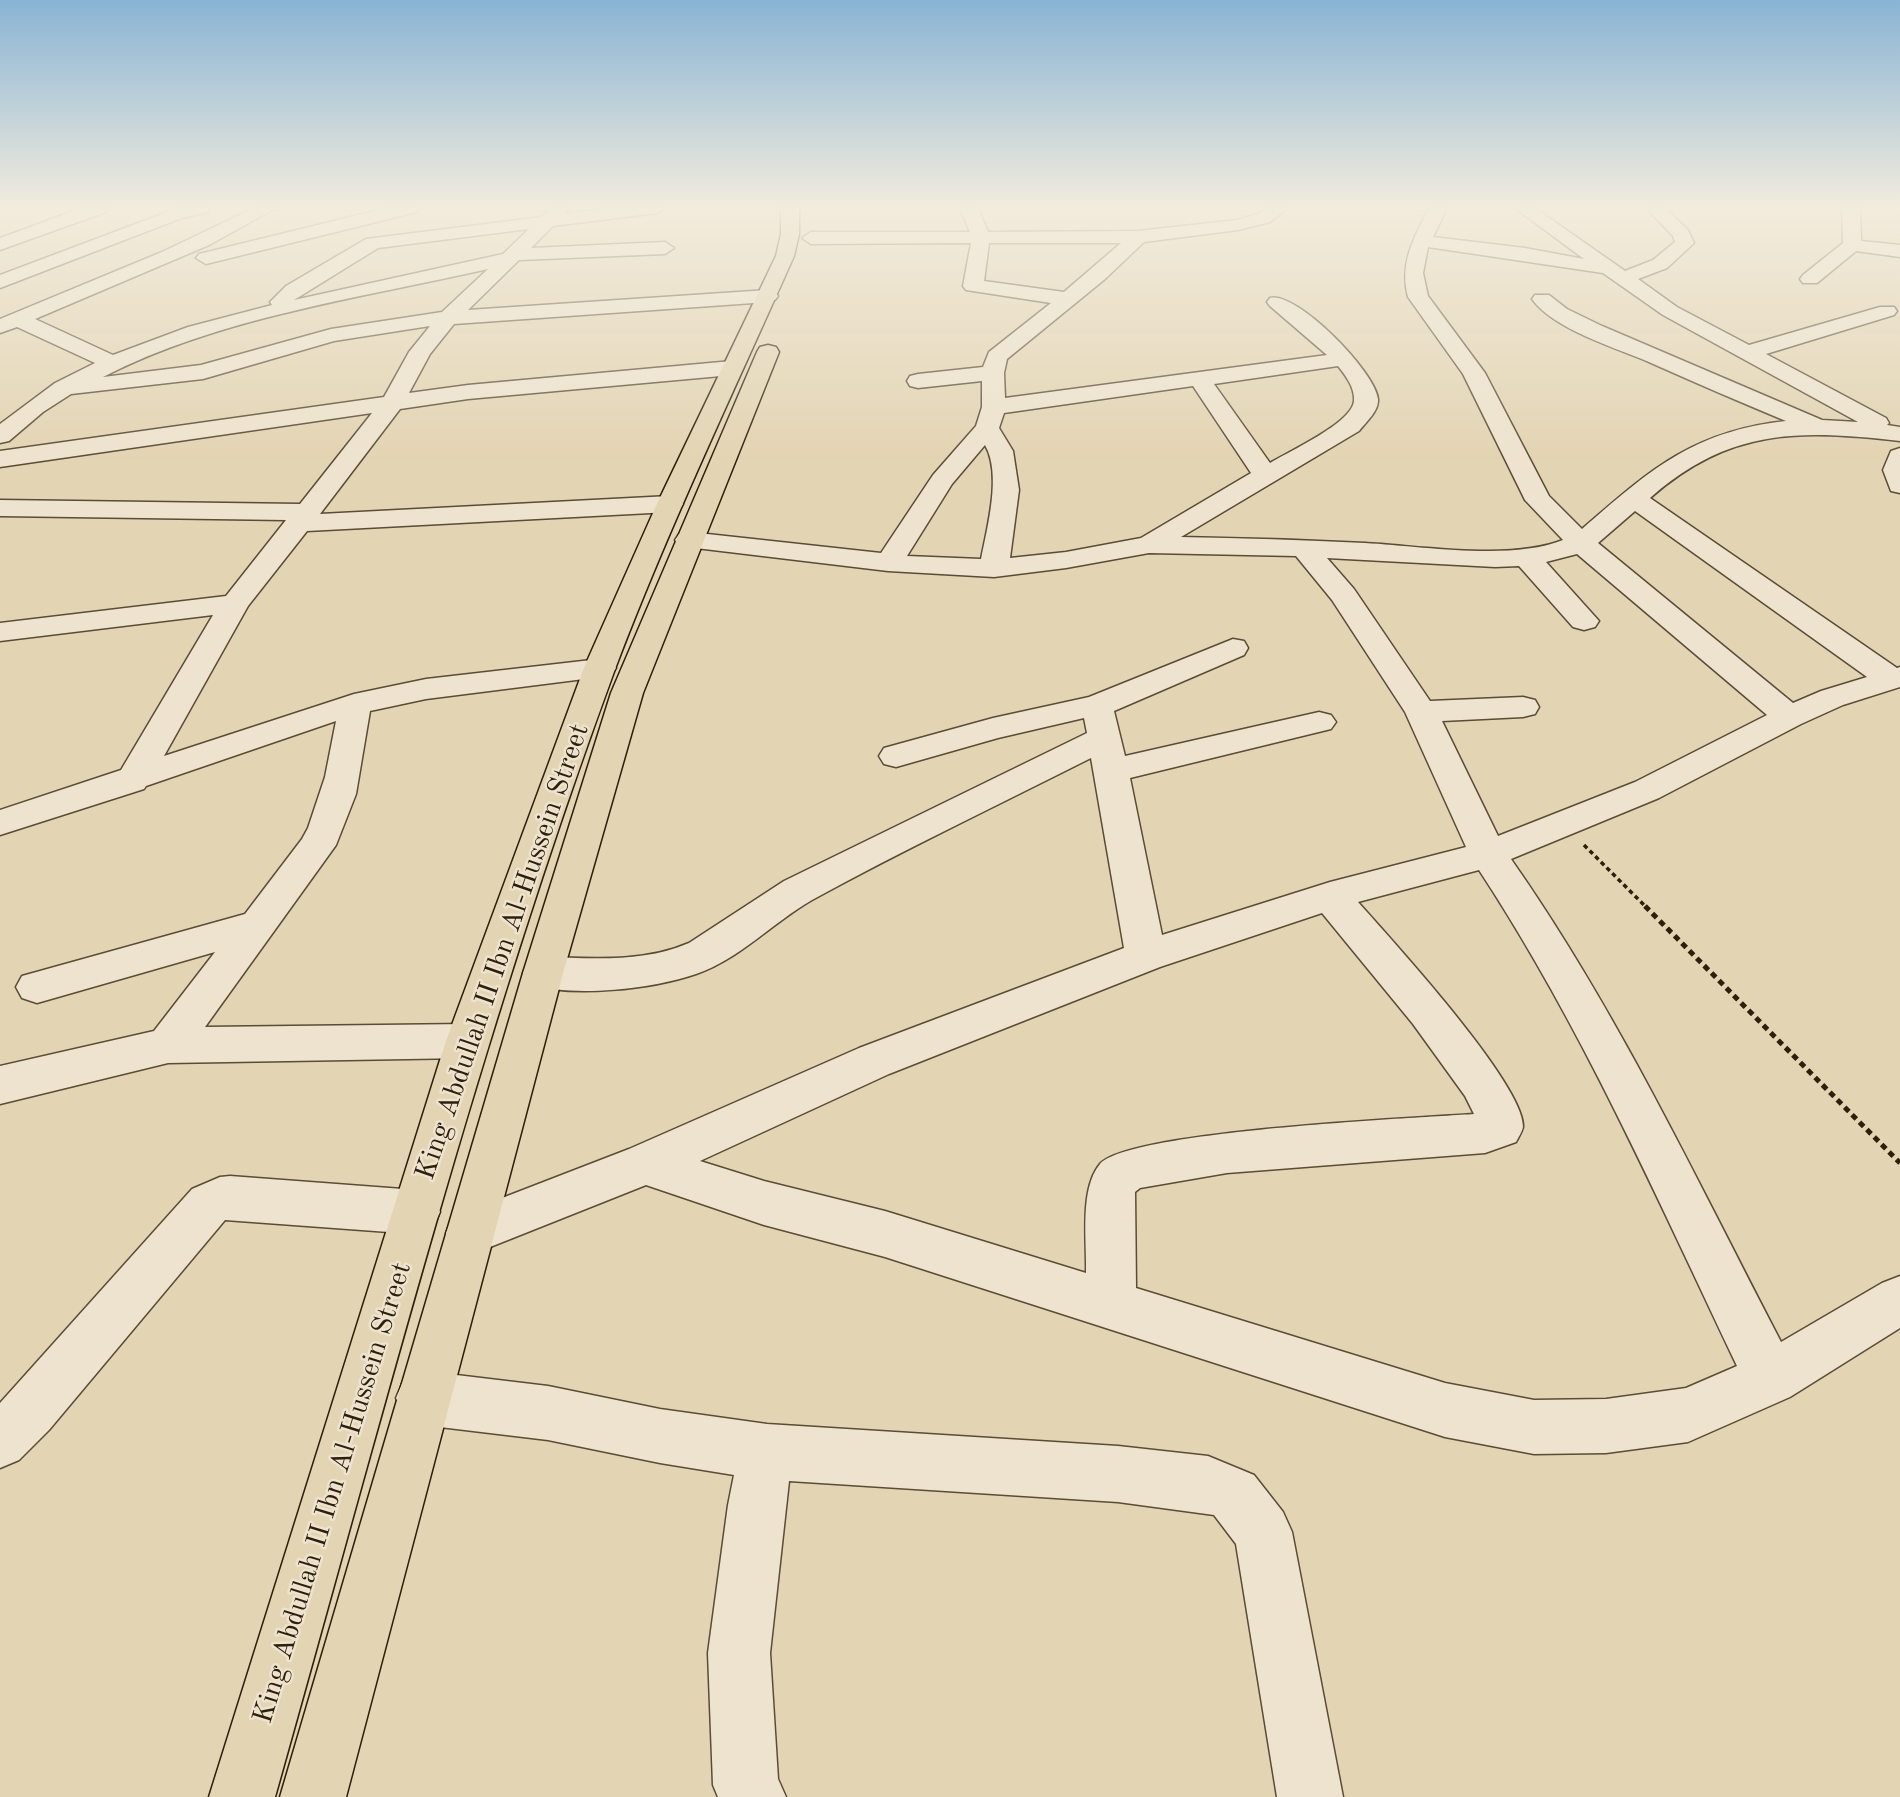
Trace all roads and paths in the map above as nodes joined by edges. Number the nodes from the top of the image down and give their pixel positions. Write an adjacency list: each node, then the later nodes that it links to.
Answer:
1 (85, 292): 16 (street)
2 (291, 292): 17 (street)
3 (359, 292): 17 (street)
4 (475, 292): 19 (street)
5 (769, 292): 12 (main road, King Abdullah II Ibn Al-Hussein Street)
6 (788, 292): 21 (main road, King Abdullah II Ibn Al-Hussein Street)
7 (1016, 292): 13 (street)
8 (1078, 292): 13 (street)
9 (1417, 292): 42 (street)
10 (1642, 292): 22 (street)
11 (0, 293): 16 (street)
12 (768, 296): 19 (street); 21 (main road, King Abdullah II Ibn Al-Hussein Street)
13 (1069, 299): 25 (street)
14 (1542, 299): 31 (street)
15 (1277, 302): 23 (street)
16 (49, 306): 20 (street)
17 (279, 310): 24 (street)
18 (1887, 311): 22 (street)
19 (448, 318): 28 (street); 29 (street)
20 (8, 323): 24 (street)
21 (753, 347): 29 (street); 38 (main road, King Abdullah II Ibn Al-Hussein Street); 41 (main road, King Abdullah II Ibn Al-Hussein Street)
22 (1745, 353): 33 (street)
23 (1344, 359): 26 (street); 35 (street)
24 (110, 362): 28 (street)
25 (993, 373): 27 (street); 30 (street)
26 (1199, 378): 30 (street); 35 (street)
27 (919, 382)
28 (63, 388): 32 (street)
29 (392, 403): 34 (street); 40 (street)
30 (990, 418): 46 (street); 47 (street)
31 (1818, 426): 33 (street); 37 (street)
32 (0, 436)
33 (1899, 441): 36 (street)
34 (0, 459)
35 (1266, 476): 43 (street)
36 (1900, 485)
37 (1634, 499): 42 (street); 53 (street)
38 (670, 504): 40 (street); 52 (main road, King Abdullah II Ibn Al-Hussein Street)
39 (0, 508): 40 (street)
40 (301, 518): 48 (street)
41 (689, 540): 46 (street); 68 (main road, King Abdullah II Ibn Al-Hussein Street)
42 (1581, 543): 45 (street); 57 (street)
43 (1149, 545): 44 (street); 47 (street)
44 (1304, 548): 45 (street); 56 (street)
45 (1526, 557): 49 (street)
46 (888, 563): 47 (street)
47 (995, 568)
48 (235, 604): 50 (street); 61 (street)
49 (1584, 621)
50 (0, 632)
51 (1233, 648): 59 (street)
52 (600, 668): 54 (street); 70 (main road, King Abdullah II Ibn Al-Hussein Street)
53 (1896, 678): 57 (street)
54 (354, 704): 61 (street); 66 (street)
55 (1523, 707): 56 (street)
56 (1421, 712): 64 (street)
57 (1789, 717): 63 (street)
58 (1319, 722): 59 (street)
59 (1104, 738): 60 (street); 67 (street); 68 (street)
60 (896, 756)
61 (132, 781): 62 (street)
62 (0, 823)
63 (1563, 825): 64 (street); 73 (path)
64 (1488, 854): 65 (street); 79 (street)
65 (1330, 896): 67 (street); 78 (street)
66 (257, 925): 69 (street); 71 (street)
67 (1146, 956): 74 (street)
68 (543, 973): 76 (main road, King Abdullah II Ibn Al-Hussein Street)
69 (37, 987)
70 (467, 1041): 71 (street); 75 (main road, King Abdullah II Ibn Al-Hussein Street)
71 (168, 1045): 72 (street)
72 (0, 1085)
73 (1900, 1163)
74 (645, 1164): 76 (street); 78 (street)
75 (416, 1212): 81 (street); 83 (main road, King Abdullah II Ibn Al-Hussein Street)
76 (470, 1233): 80 (main road, King Abdullah II Ibn Al-Hussein Street)
77 (1900, 1300): 79 (street)
78 (1111, 1304): 79 (street)
79 (1771, 1378)
80 (423, 1398): 82 (street); 84 (main road, King Abdullah II Ibn Al-Hussein Street)
81 (0, 1441)
82 (767, 1452): 85 (street); 86 (street)
83 (242, 1797)
84 (313, 1797)
85 (753, 1797)
86 (1310, 1797)

